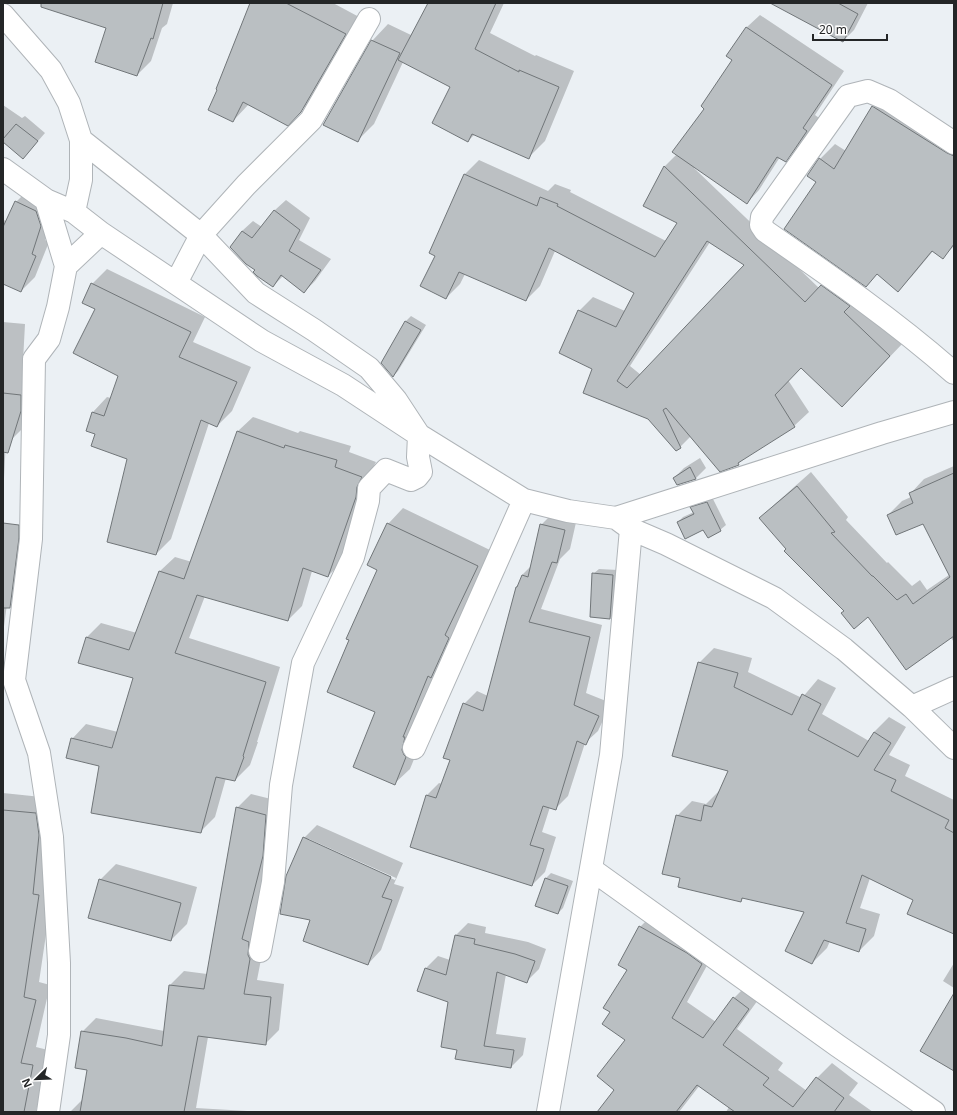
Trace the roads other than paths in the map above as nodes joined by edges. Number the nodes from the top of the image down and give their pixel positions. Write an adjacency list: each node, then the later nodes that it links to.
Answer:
1 (3, 15): 3 (street)
2 (369, 19): 9 (street)
3 (81, 140): 7 (street); 9 (street)
4 (954, 143): 12 (street)
5 (3, 169): 6 (street)
6 (46, 200): 7 (street); 10 (street)
7 (74, 212): 8 (street)
8 (101, 233): 10 (street); 11 (street)
9 (201, 235): 11 (street); 14 (street)
10 (66, 266): 17 (street)
11 (176, 283): 14 (street)
12 (954, 373)
13 (954, 412): 16 (street)
14 (419, 435): 15 (street); 23 (street)
15 (524, 500): 16 (street); 20 (street)
16 (624, 523): 19 (street); 22 (street)
17 (8, 681): 24 (street)
18 (954, 688): 19 (street)
19 (912, 707): 21 (street)
20 (414, 748)
21 (954, 748)
22 (591, 870): 25 (street); 26 (street)
23 (260, 951)
24 (48, 1112)
25 (548, 1112)
26 (934, 1112)

